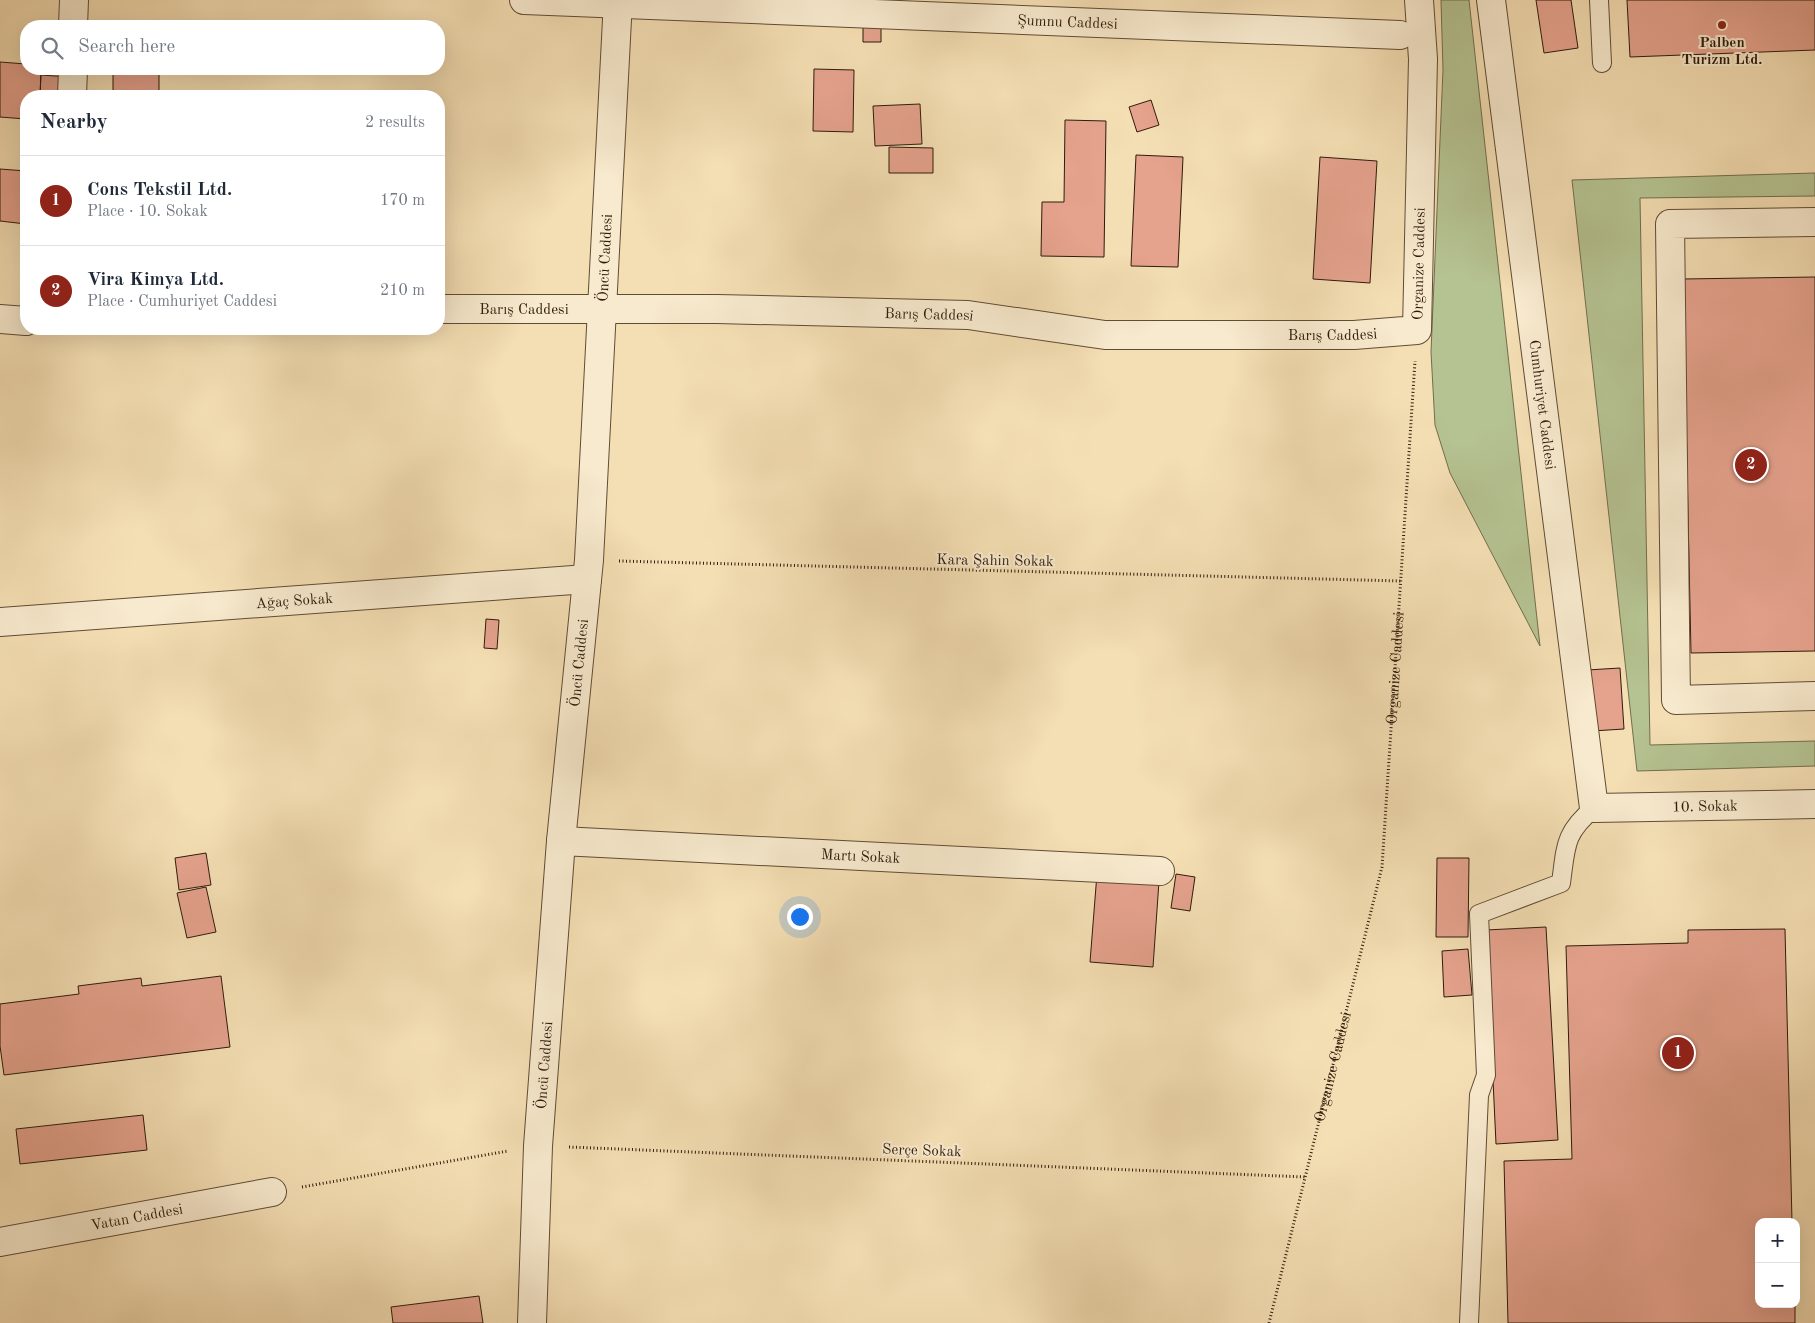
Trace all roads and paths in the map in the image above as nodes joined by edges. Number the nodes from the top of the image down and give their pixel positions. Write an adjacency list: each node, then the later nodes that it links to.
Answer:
1 (74, 0): 7 (street)
2 (524, 0): 6 (street, Şumnu Caddesi)
3 (1419, 0): 17 (street, Organize Caddesi)
4 (1492, 0): 23 (street, Cumhuriyet Caddesi)
5 (1600, 0): 9 (lane)
6 (618, 2): 8 (street, Şumnu Caddesi); 14 (street, Öncü Caddesi)
7 (73, 20)
8 (1400, 35)
9 (1602, 63)
10 (72, 75): 11 (street)
11 (72, 90)
12 (1815, 222): 21 (street)
13 (445, 308): 14 (street, Barış Caddesi)
14 (602, 310): 17 (street, Barış Caddesi); 18 (street, Öncü Caddesi)
15 (0, 319): 16 (street)
16 (20, 321)
17 (1417, 330): 19 (path, Organize Caddesi)
18 (588, 570): 19 (path, Kara Şahin Sokak); 20 (street, Ağaç Sokak); 24 (street, Öncü Caddesi)
19 (1401, 581): 27 (path, Organize Caddesi)
20 (0, 622)
21 (1815, 696)
22 (1815, 804): 23 (street, 10. Sokak)
23 (1594, 808): 32 (lane)
24 (561, 842): 25 (street, Martı Sokak); 26 (street, Öncü Caddesi)
25 (1160, 871)
26 (538, 1146): 27 (path, Serçe Sokak); 28 (path, Serçe Sokak); 30 (street, Öncü Caddesi)
27 (1305, 1177): 31 (path, Organize Caddesi)
28 (272, 1192): 29 (street, Vatan Caddesi)
29 (0, 1242)
30 (532, 1323)
31 (1269, 1323)
32 (1469, 1323)

